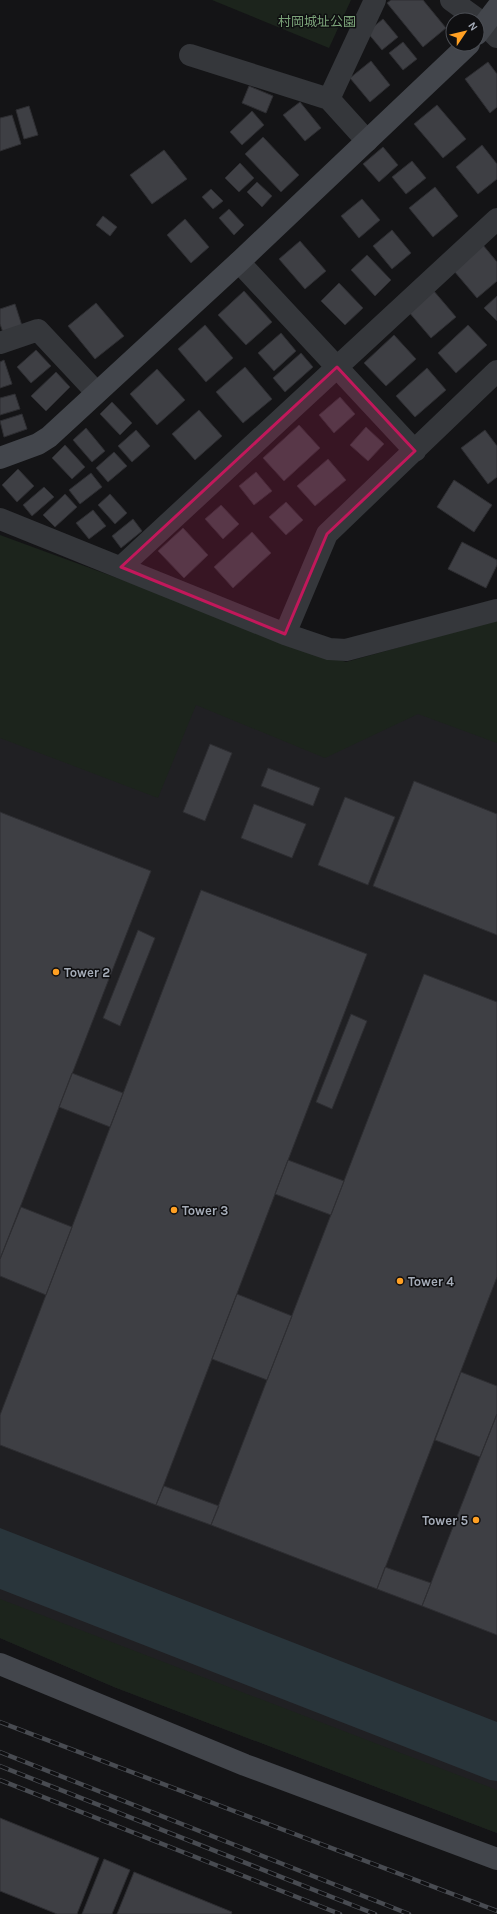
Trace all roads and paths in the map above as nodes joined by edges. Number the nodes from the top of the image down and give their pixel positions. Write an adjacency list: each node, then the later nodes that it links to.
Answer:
1 (375, 0): 6 (street)
2 (451, 0): 3 (street)
3 (489, 26)
4 (461, 52): 7 (street)
5 (190, 55): 6 (street)
6 (329, 100): 7 (street)
7 (367, 141): 9 (street)
8 (497, 219): 11 (street)
9 (239, 262): 11 (street); 13 (street)
10 (0, 343): 13 (street)
11 (337, 367): 14 (street); 17 (street)
12 (497, 371): 14 (street)
13 (96, 392): 15 (street)
14 (415, 451): 19 (street)
15 (0, 458)
16 (0, 519): 17 (street)
17 (121, 567): 19 (street)
18 (497, 610): 19 (street)
19 (285, 634)
20 (0, 1664): 21 (street)
21 (497, 1859)

